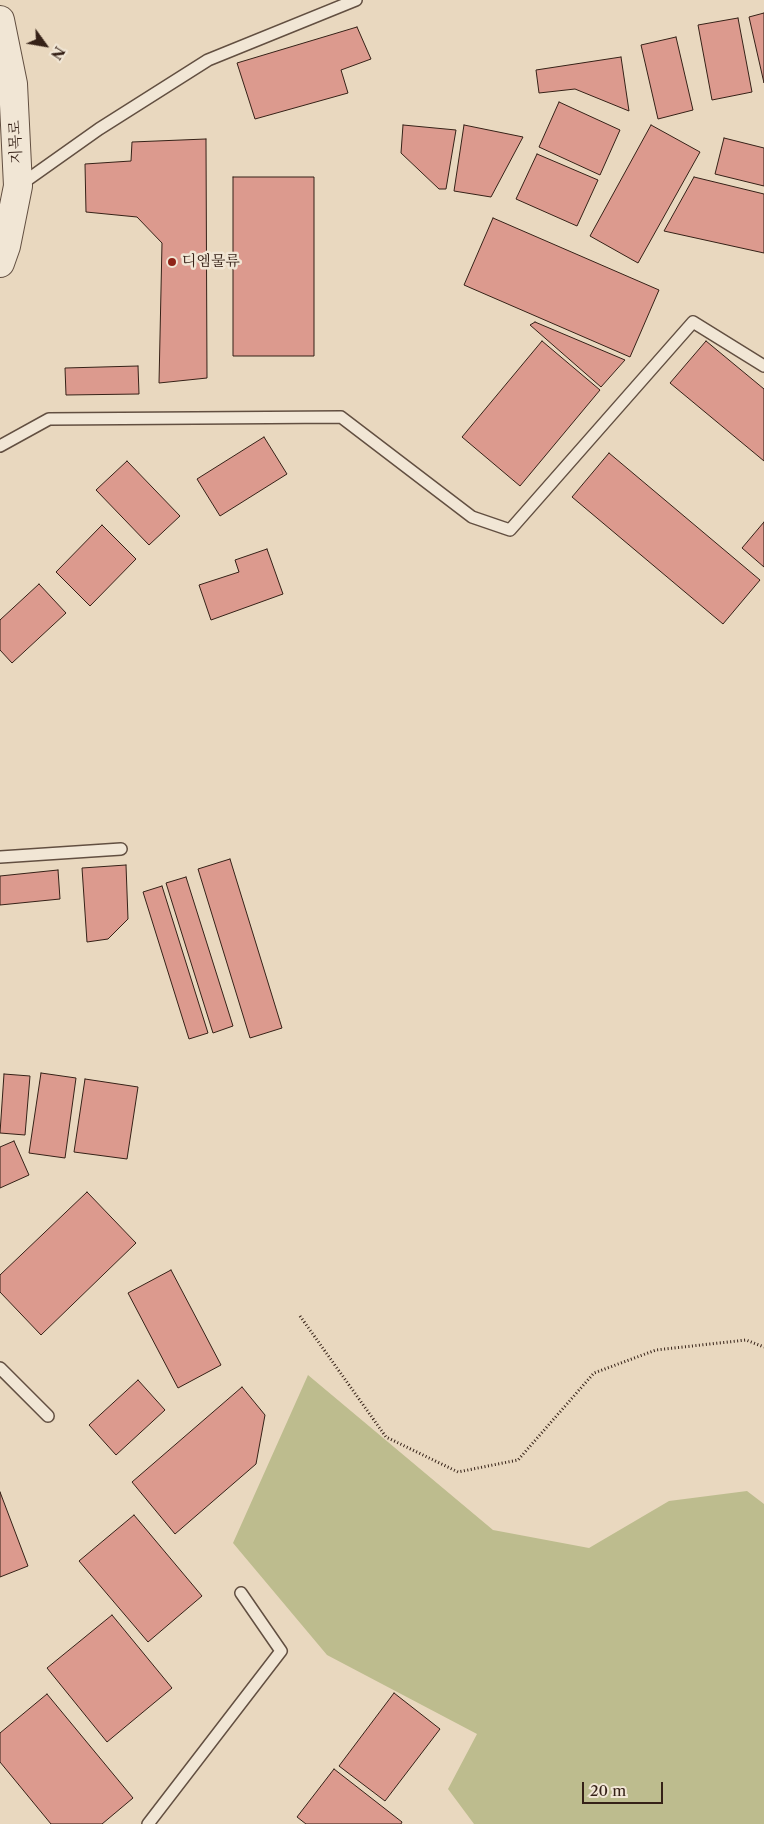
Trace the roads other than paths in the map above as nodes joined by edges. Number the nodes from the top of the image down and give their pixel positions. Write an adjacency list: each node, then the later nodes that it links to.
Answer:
1 (356, 0): 3 (lane)
2 (0, 20): 3 (street, 지목로)
3 (18, 186): 4 (street, 지목로)
4 (0, 263)
5 (764, 366): 6 (lane)
6 (0, 446)
7 (121, 849): 8 (lane)
8 (0, 857)
9 (0, 1368): 10 (lane)
10 (48, 1416)
11 (241, 1593): 12 (lane)
12 (148, 1824)

